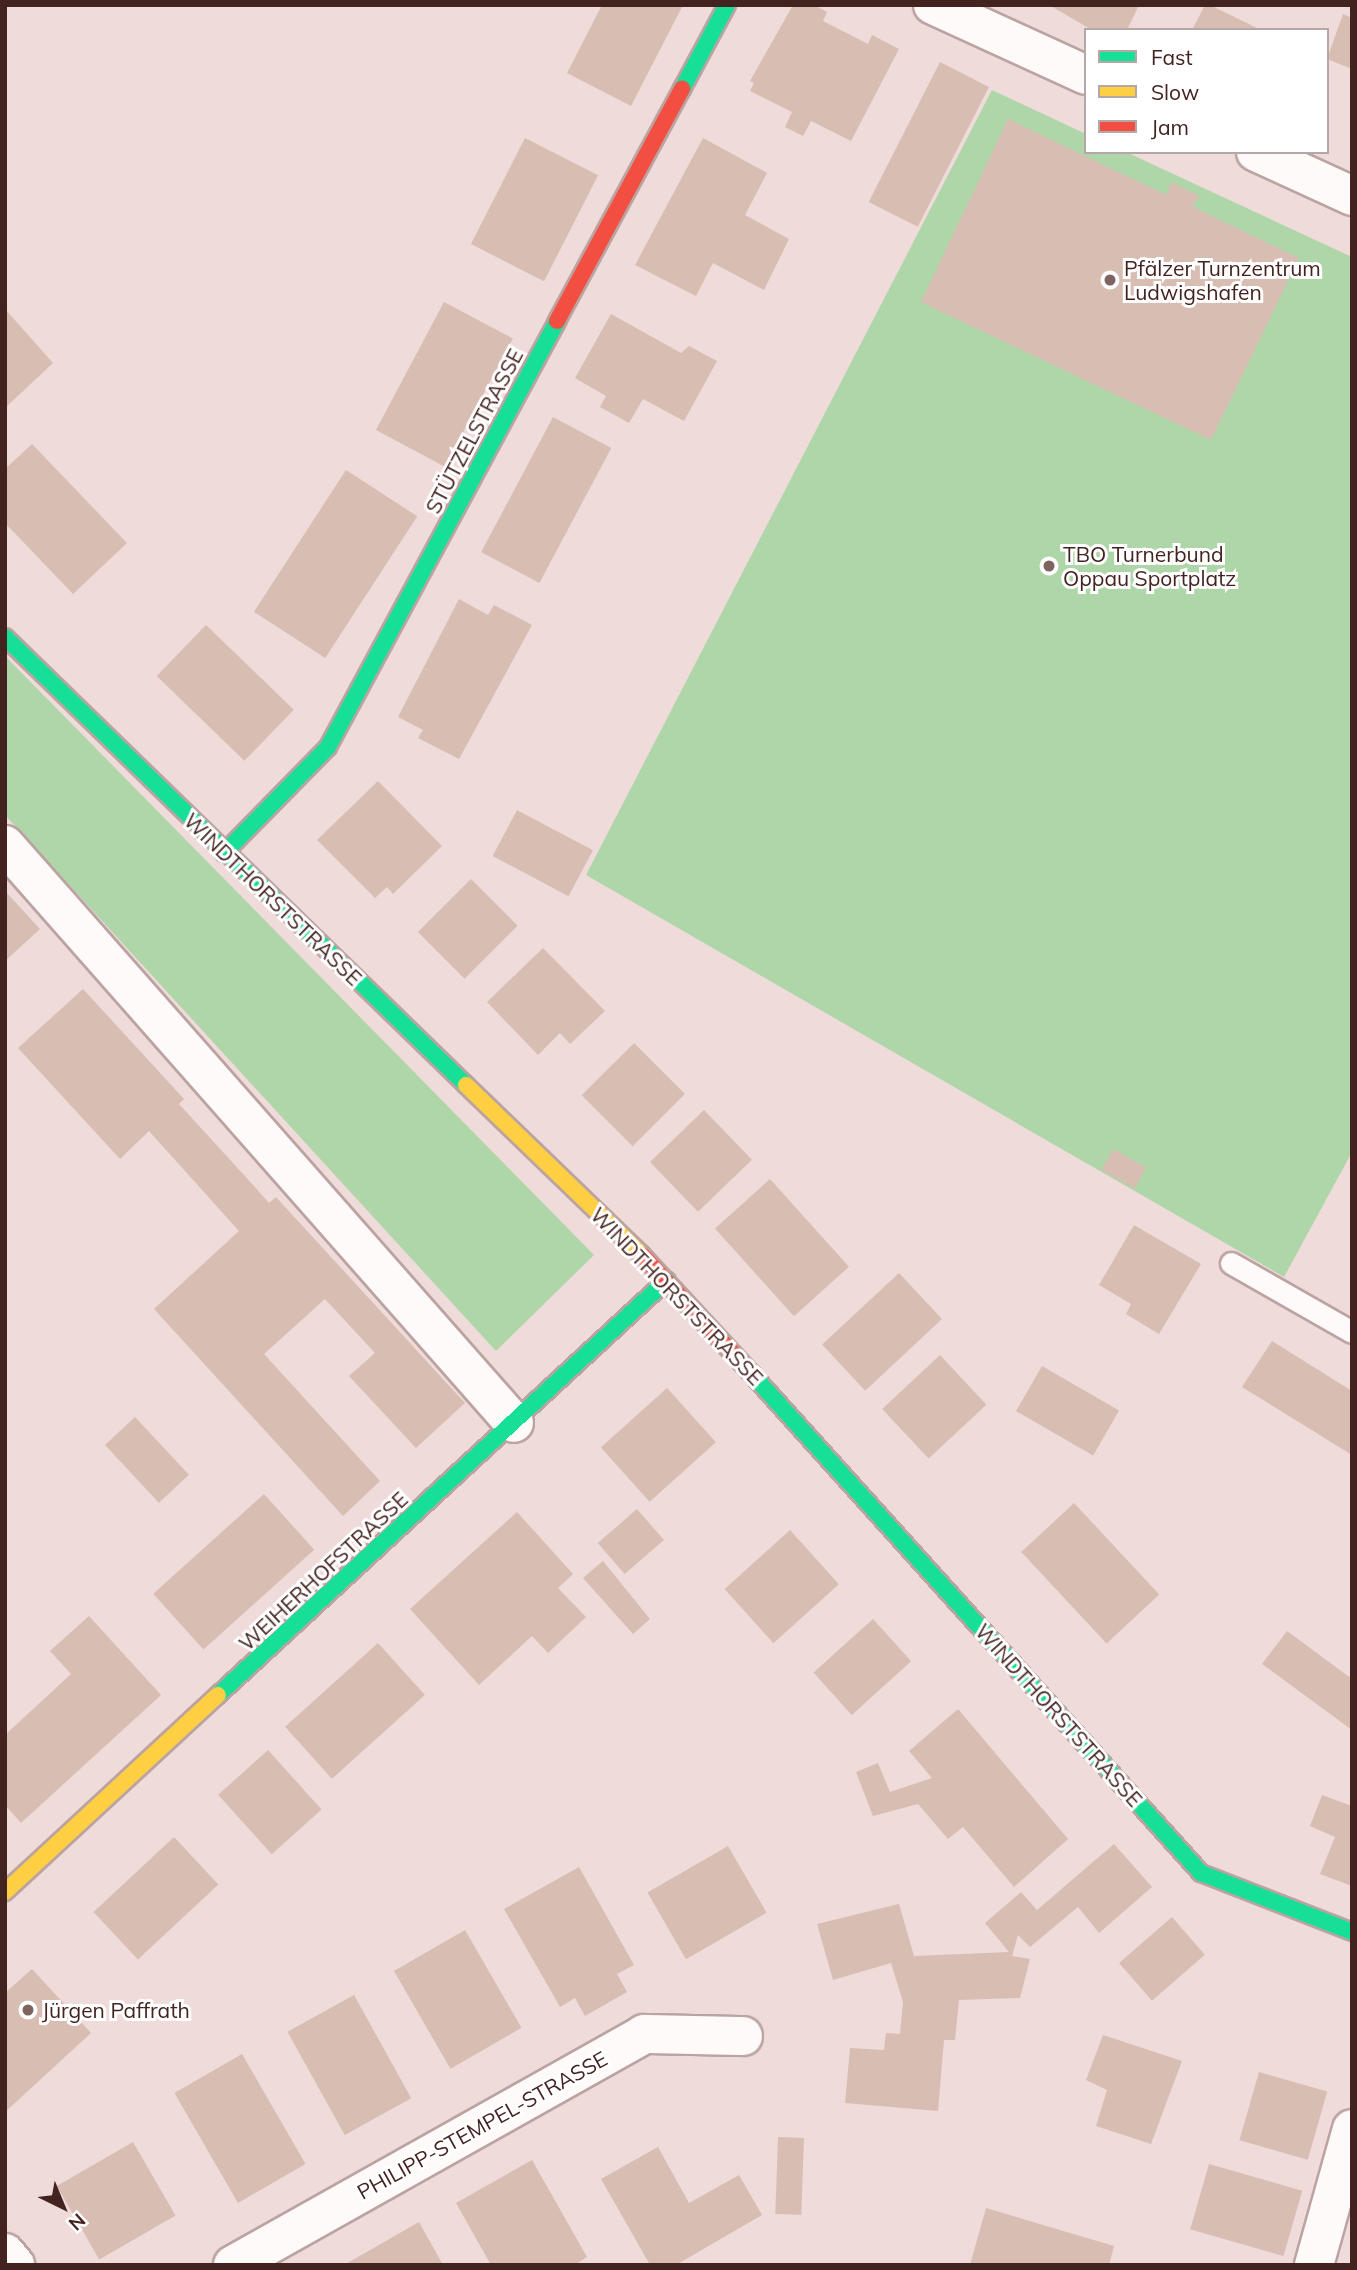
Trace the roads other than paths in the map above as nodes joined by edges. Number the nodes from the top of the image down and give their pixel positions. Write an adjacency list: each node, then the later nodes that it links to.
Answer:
1 (727, 5): 8 (street, STÜTZELSTRASSE)
2 (933, 5): 3 (street)
3 (1084, 74)
4 (1260, 154): 5 (street)
5 (1352, 196)
6 (5, 637): 8 (street, WINDTHORSTSTRASSE)
7 (5, 845): 12 (street)
8 (224, 852): 10 (street, WINDTHORSTSTRASSE)
9 (1231, 1262): 11 (lane)
10 (667, 1280): 12 (street, WEIHERHOFSTRASSE); 14 (street, WINDTHORSTSTRASSE)
11 (1352, 1332)
12 (514, 1423): 13 (street, WEIHERHOFSTRASSE)
13 (5, 1892)
14 (1352, 1932)
15 (743, 2035): 19 (street, PHILIPP-STEMPEL-STRASSE)
16 (1352, 2129): 20 (street)
17 (5, 2253): 18 (street)
18 (15, 2265)
19 (233, 2265)
20 (1314, 2265)

